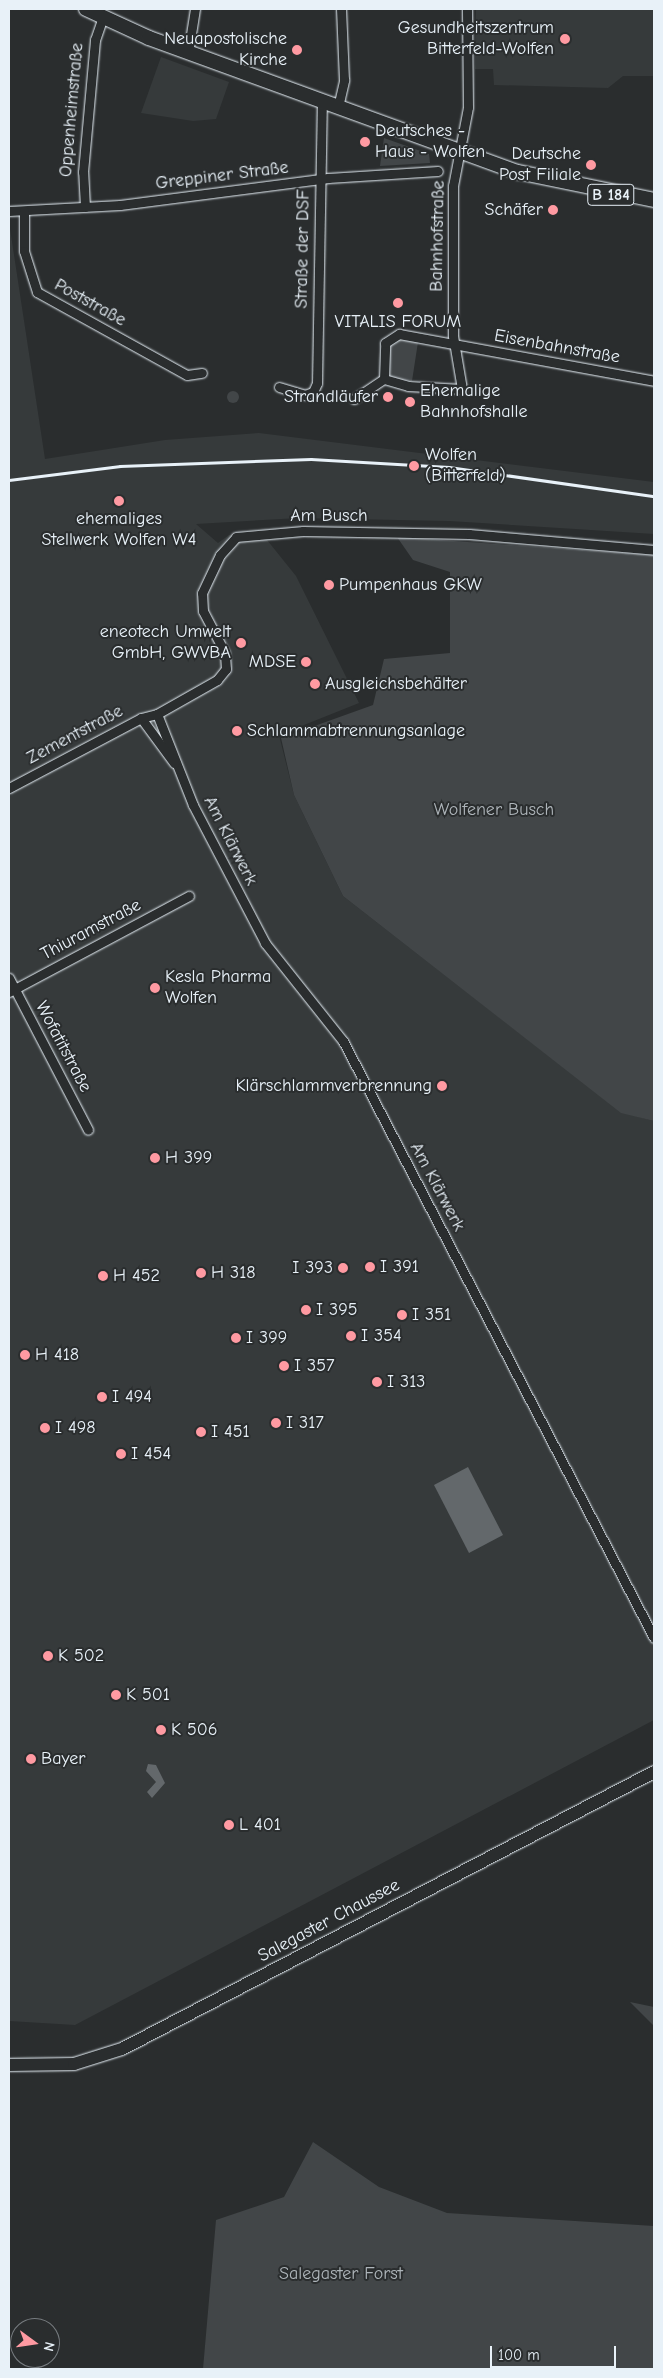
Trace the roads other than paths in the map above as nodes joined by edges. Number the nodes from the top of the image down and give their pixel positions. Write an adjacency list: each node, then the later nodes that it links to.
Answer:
1 (87, 9): 5 (main road, B 184)
2 (195, 9): 6 (street)
3 (341, 9): 8 (street)
4 (466, 9): 9 (street, Bahnhofstraße)
5 (103, 17): 6 (main road, B 184); 13 (street, Oppenheimstraße)
6 (188, 53): 7 (main road, B 184)
7 (322, 101): 8 (main road, B 184); 11 (street, Straße der DSF)
8 (338, 107): 9 (main road, B 184)
9 (460, 151): 12 (main road, B 184); 16 (street, Bahnhofstraße)
10 (438, 171): 11 (street, Greppiner Straße)
11 (320, 180): 13 (street, Greppiner Straße); 20 (street, Straße der DSF)
12 (654, 200)
13 (85, 207): 15 (street, Greppiner Straße)
14 (9, 211): 15 (street, Greppiner Straße)
15 (24, 211): 17 (street, Poststraße)
16 (454, 345): 18 (street); 18 (street, Bahnhofstraße); 19 (street, Eisenbahnstraße)
17 (202, 373)
18 (384, 379): 21 (street)
19 (654, 381)
20 (279, 387)
21 (354, 399)
22 (654, 550): 23 (street, Am Busch)
23 (157, 714): 24 (street, Zementstraße); 25 (street, Am Klärwerk)
24 (141, 718): 25 (street, Am Klärwerk); 26 (street, Zementstraße)
25 (174, 763): 31 (street, Am Klärwerk)
26 (9, 788)
27 (188, 896): 29 (street, Thiuramstraße)
28 (9, 978): 29 (street, Wofatitstraße)
29 (12, 990): 30 (street, Wofatitstraße)
30 (88, 1130)
31 (654, 1638)
32 (654, 1772): 33 (main road, Salegaster Chaussee)
33 (9, 2065)

